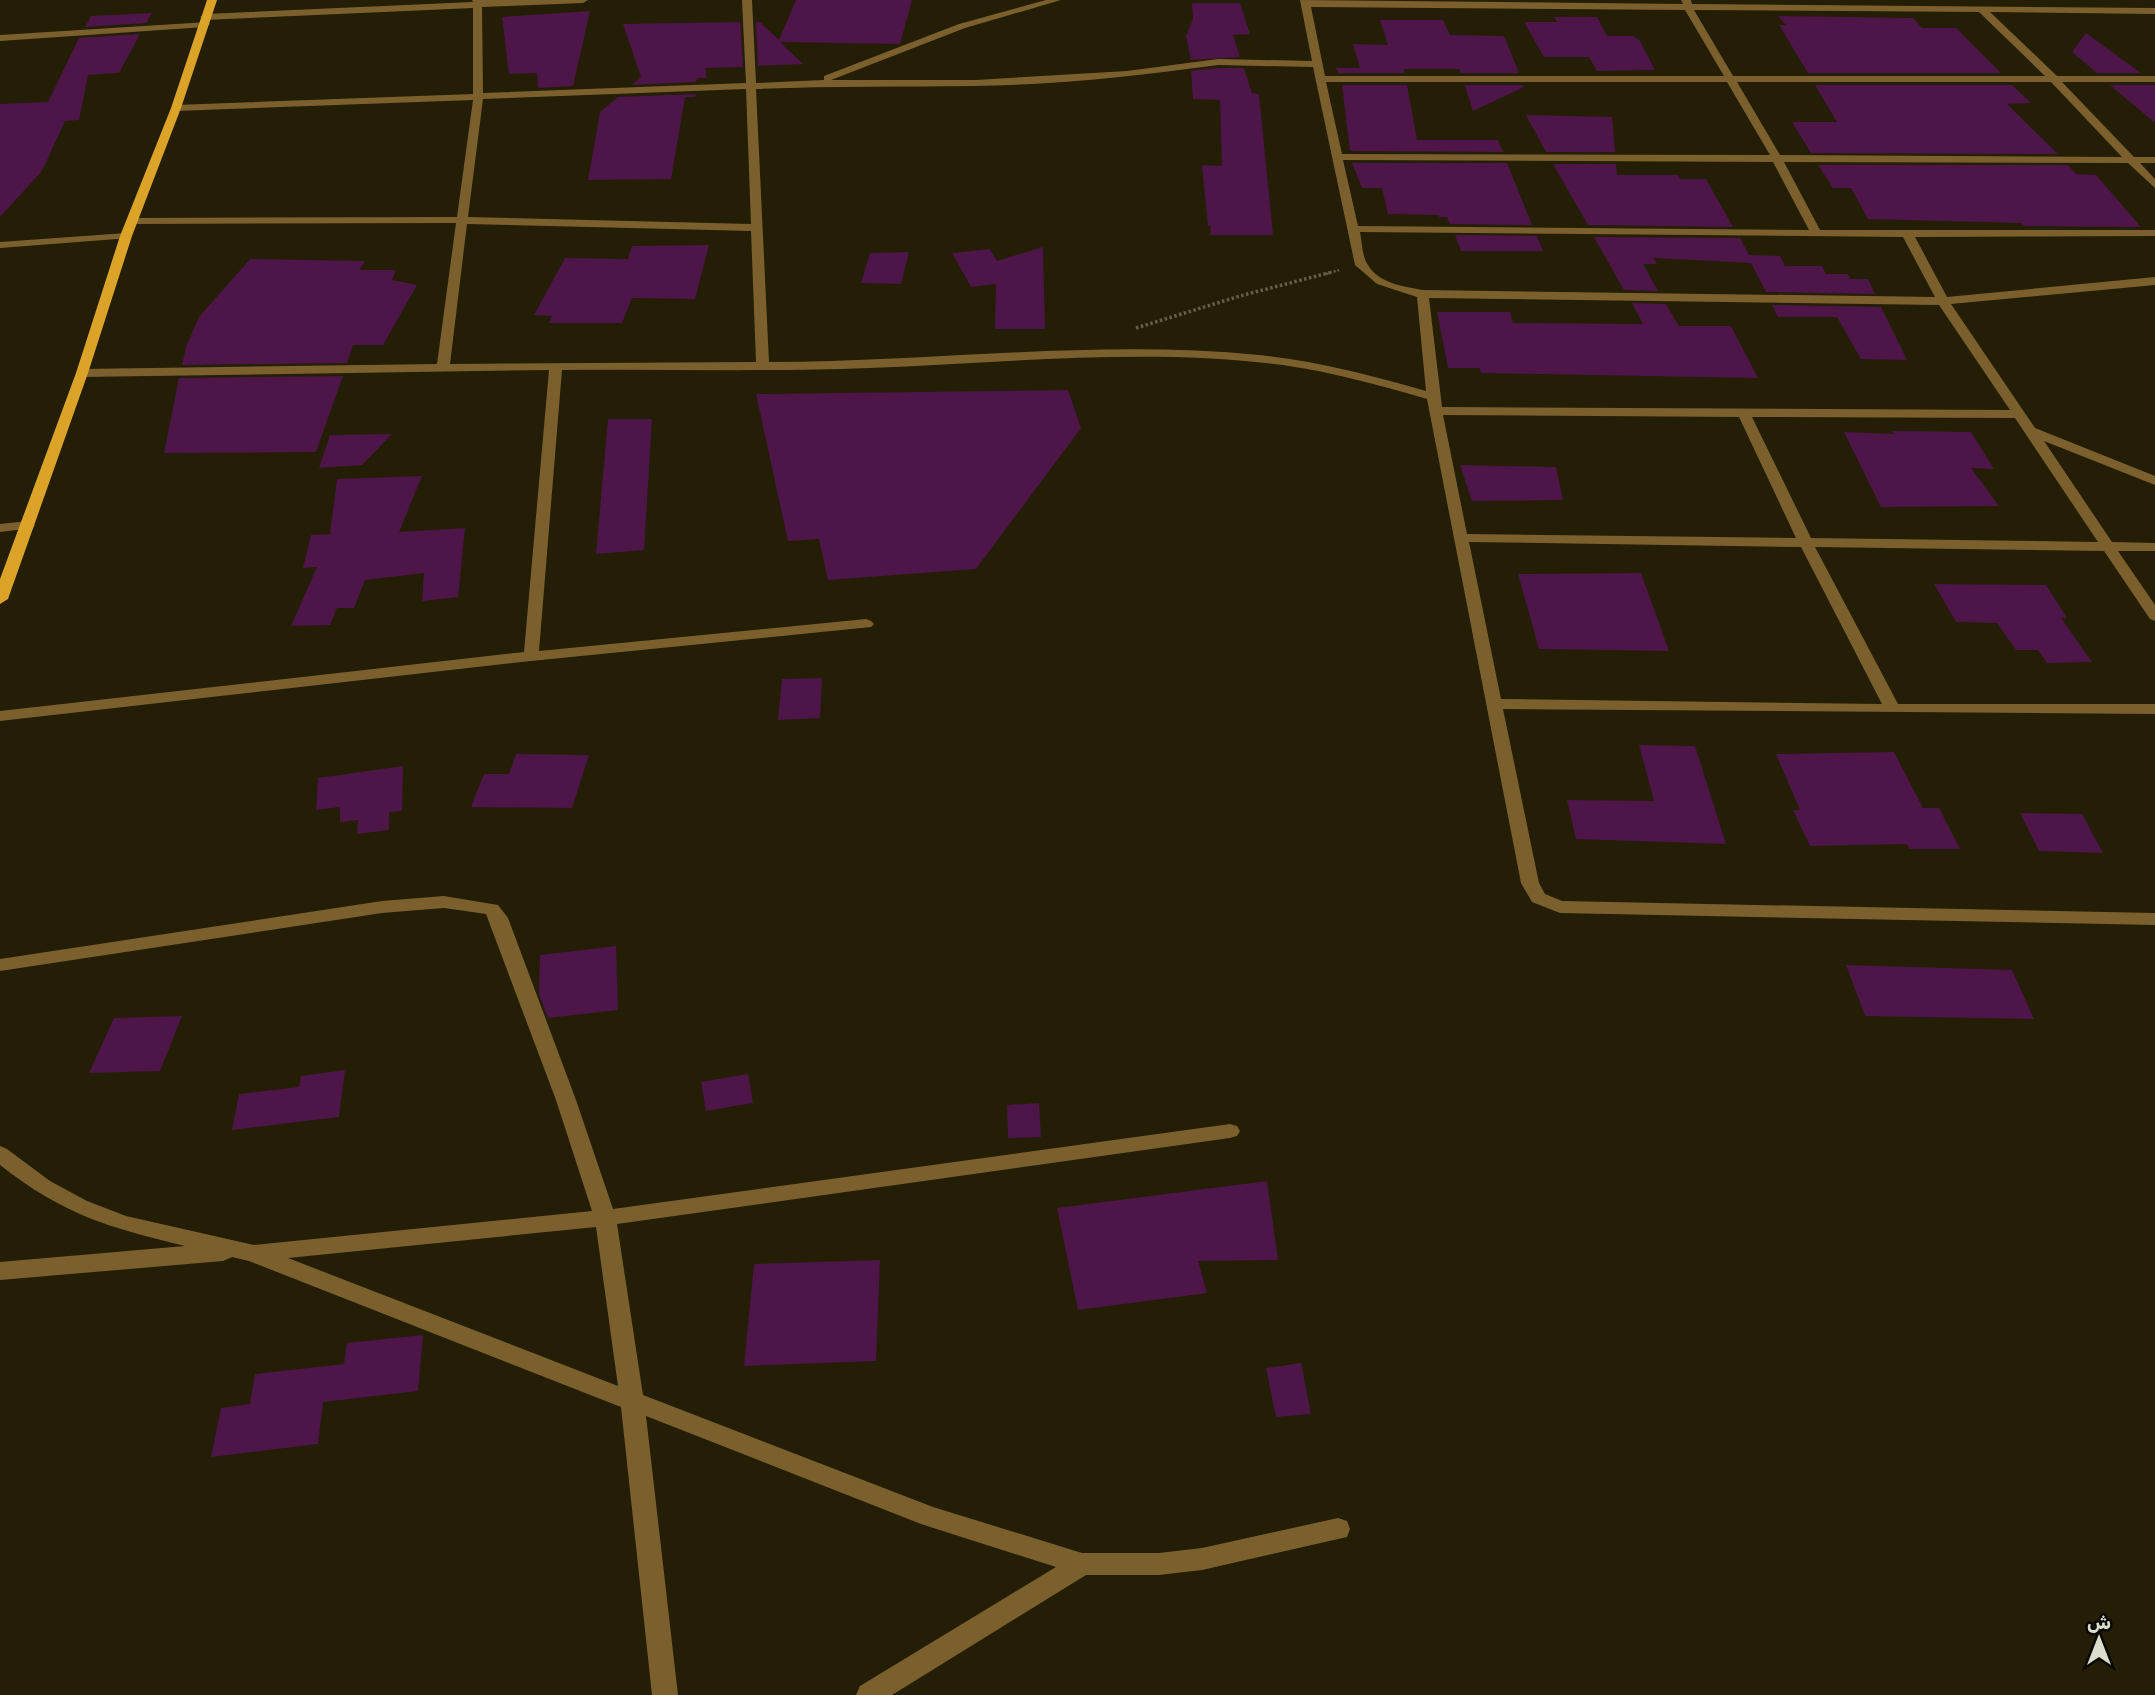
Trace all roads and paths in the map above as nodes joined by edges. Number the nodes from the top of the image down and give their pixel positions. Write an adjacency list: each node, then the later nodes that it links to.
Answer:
1 (212, 0): 11 (main road)
2 (583, 0): 6 (street)
3 (747, 0): 19 (street)
4 (1056, 0): 18 (street)
5 (1973, 0): 9 (street)
6 (477, 2): 11 (street); 20 (street)
7 (1306, 2): 8 (street); 13 (street)
8 (1687, 4): 9 (street); 14 (street)
9 (1982, 10): 10 (street); 16 (street)
10 (2155, 11)
11 (205, 21): 12 (street); 21 (main road)
12 (0, 38)
13 (1317, 64): 15 (street); 18 (street)
14 (1729, 78): 15 (street); 16 (street); 23 (street)
15 (1322, 79): 22 (street)
16 (2054, 79): 17 (street); 24 (street)
17 (2155, 79)
18 (803, 85): 19 (street)
19 (750, 86): 20 (street); 29 (street)
20 (478, 97): 21 (street); 27 (street)
21 (176, 108): 28 (main road)
22 (1337, 157): 23 (street); 30 (street)
23 (1777, 159): 24 (street); 32 (street)
24 (2130, 160): 25 (street); 26 (street)
25 (2155, 160)
26 (2155, 186)
27 (462, 220): 28 (street); 29 (street); 43 (street)
28 (132, 221): 34 (main road)
29 (757, 228): 42 (street)
30 (1355, 229): 32 (street); 36 (street)
31 (2155, 233): 33 (street)
32 (1817, 234): 33 (street)
33 (1907, 234): 39 (street)
34 (126, 236): 35 (street); 44 (main road)
35 (0, 245)
36 (1361, 265): 38 (street); 40 (path)
37 (2155, 281): 39 (street)
38 (1423, 294): 39 (street); 45 (street)
39 (1943, 302): 47 (street)
40 (1134, 329)
41 (556, 366): 42 (street); 43 (street); 59 (street)
42 (763, 367): 45 (street)
43 (443, 368): 44 (street)
44 (82, 373): 50 (main road)
45 (1435, 404): 46 (street); 52 (street)
46 (1744, 413): 47 (street); 53 (street)
47 (2017, 414): 48 (street)
48 (2030, 431): 49 (street); 54 (street)
49 (2155, 481)
50 (28, 525): 51 (street); 56 (main road)
51 (0, 528)
52 (1461, 538): 53 (street); 60 (street)
53 (1806, 543): 54 (street); 61 (street)
54 (2108, 546): 55 (street); 57 (street)
55 (2155, 547)
56 (0, 599)
57 (2155, 616)
58 (866, 624): 59 (street)
59 (531, 656): 63 (street)
60 (1496, 704): 61 (street); 64 (street)
61 (1894, 709): 62 (street)
62 (2155, 709)
63 (0, 716)
64 (2155, 919)
65 (0, 965): 68 (street)
66 (1230, 1131): 68 (street)
67 (0, 1154): 69 (street)
68 (605, 1218): 69 (street); 71 (street)
69 (252, 1253): 70 (street); 71 (street)
70 (0, 1271)
71 (631, 1399): 73 (street); 74 (street)
72 (1338, 1530): 73 (street)
73 (1082, 1564): 75 (street)
74 (665, 1695)
75 (869, 1695)

